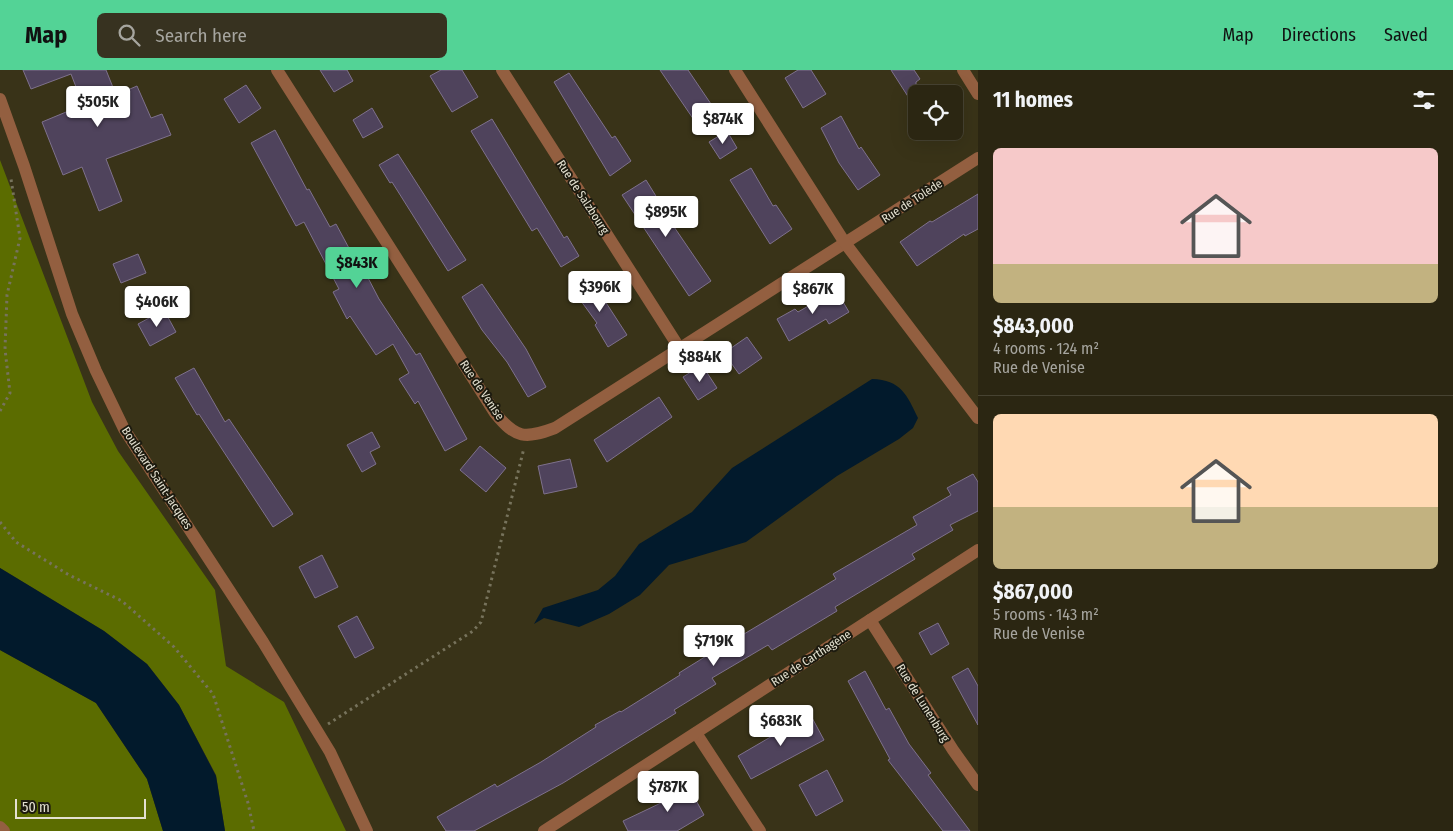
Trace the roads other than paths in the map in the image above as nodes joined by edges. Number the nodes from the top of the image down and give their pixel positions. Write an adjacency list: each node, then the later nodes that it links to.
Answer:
1 (277, 70): 9 (street, Rue de Venise)
2 (502, 70): 9 (street, Rue de Salzbourg)
3 (735, 70): 8 (street)
4 (962, 70): 5 (street)
5 (978, 94)
6 (0, 99): 17 (street, Boulevard Saint-Jacques)
7 (978, 158): 8 (street, Rue de Tolède)
8 (845, 243): 9 (street); 10 (street)
9 (680, 349)
10 (978, 418)
11 (978, 550): 12 (street, Rue de Carthagène)
12 (870, 620): 13 (street, Rue de Carthagène); 14 (street, Rue de Lunenburg)
13 (696, 734): 18 (street, Rue de Carthagène); 19 (street)
14 (978, 785)
15 (0, 826): 16 (street)
16 (4, 831)
17 (367, 831)
18 (544, 831)
19 (760, 831)

